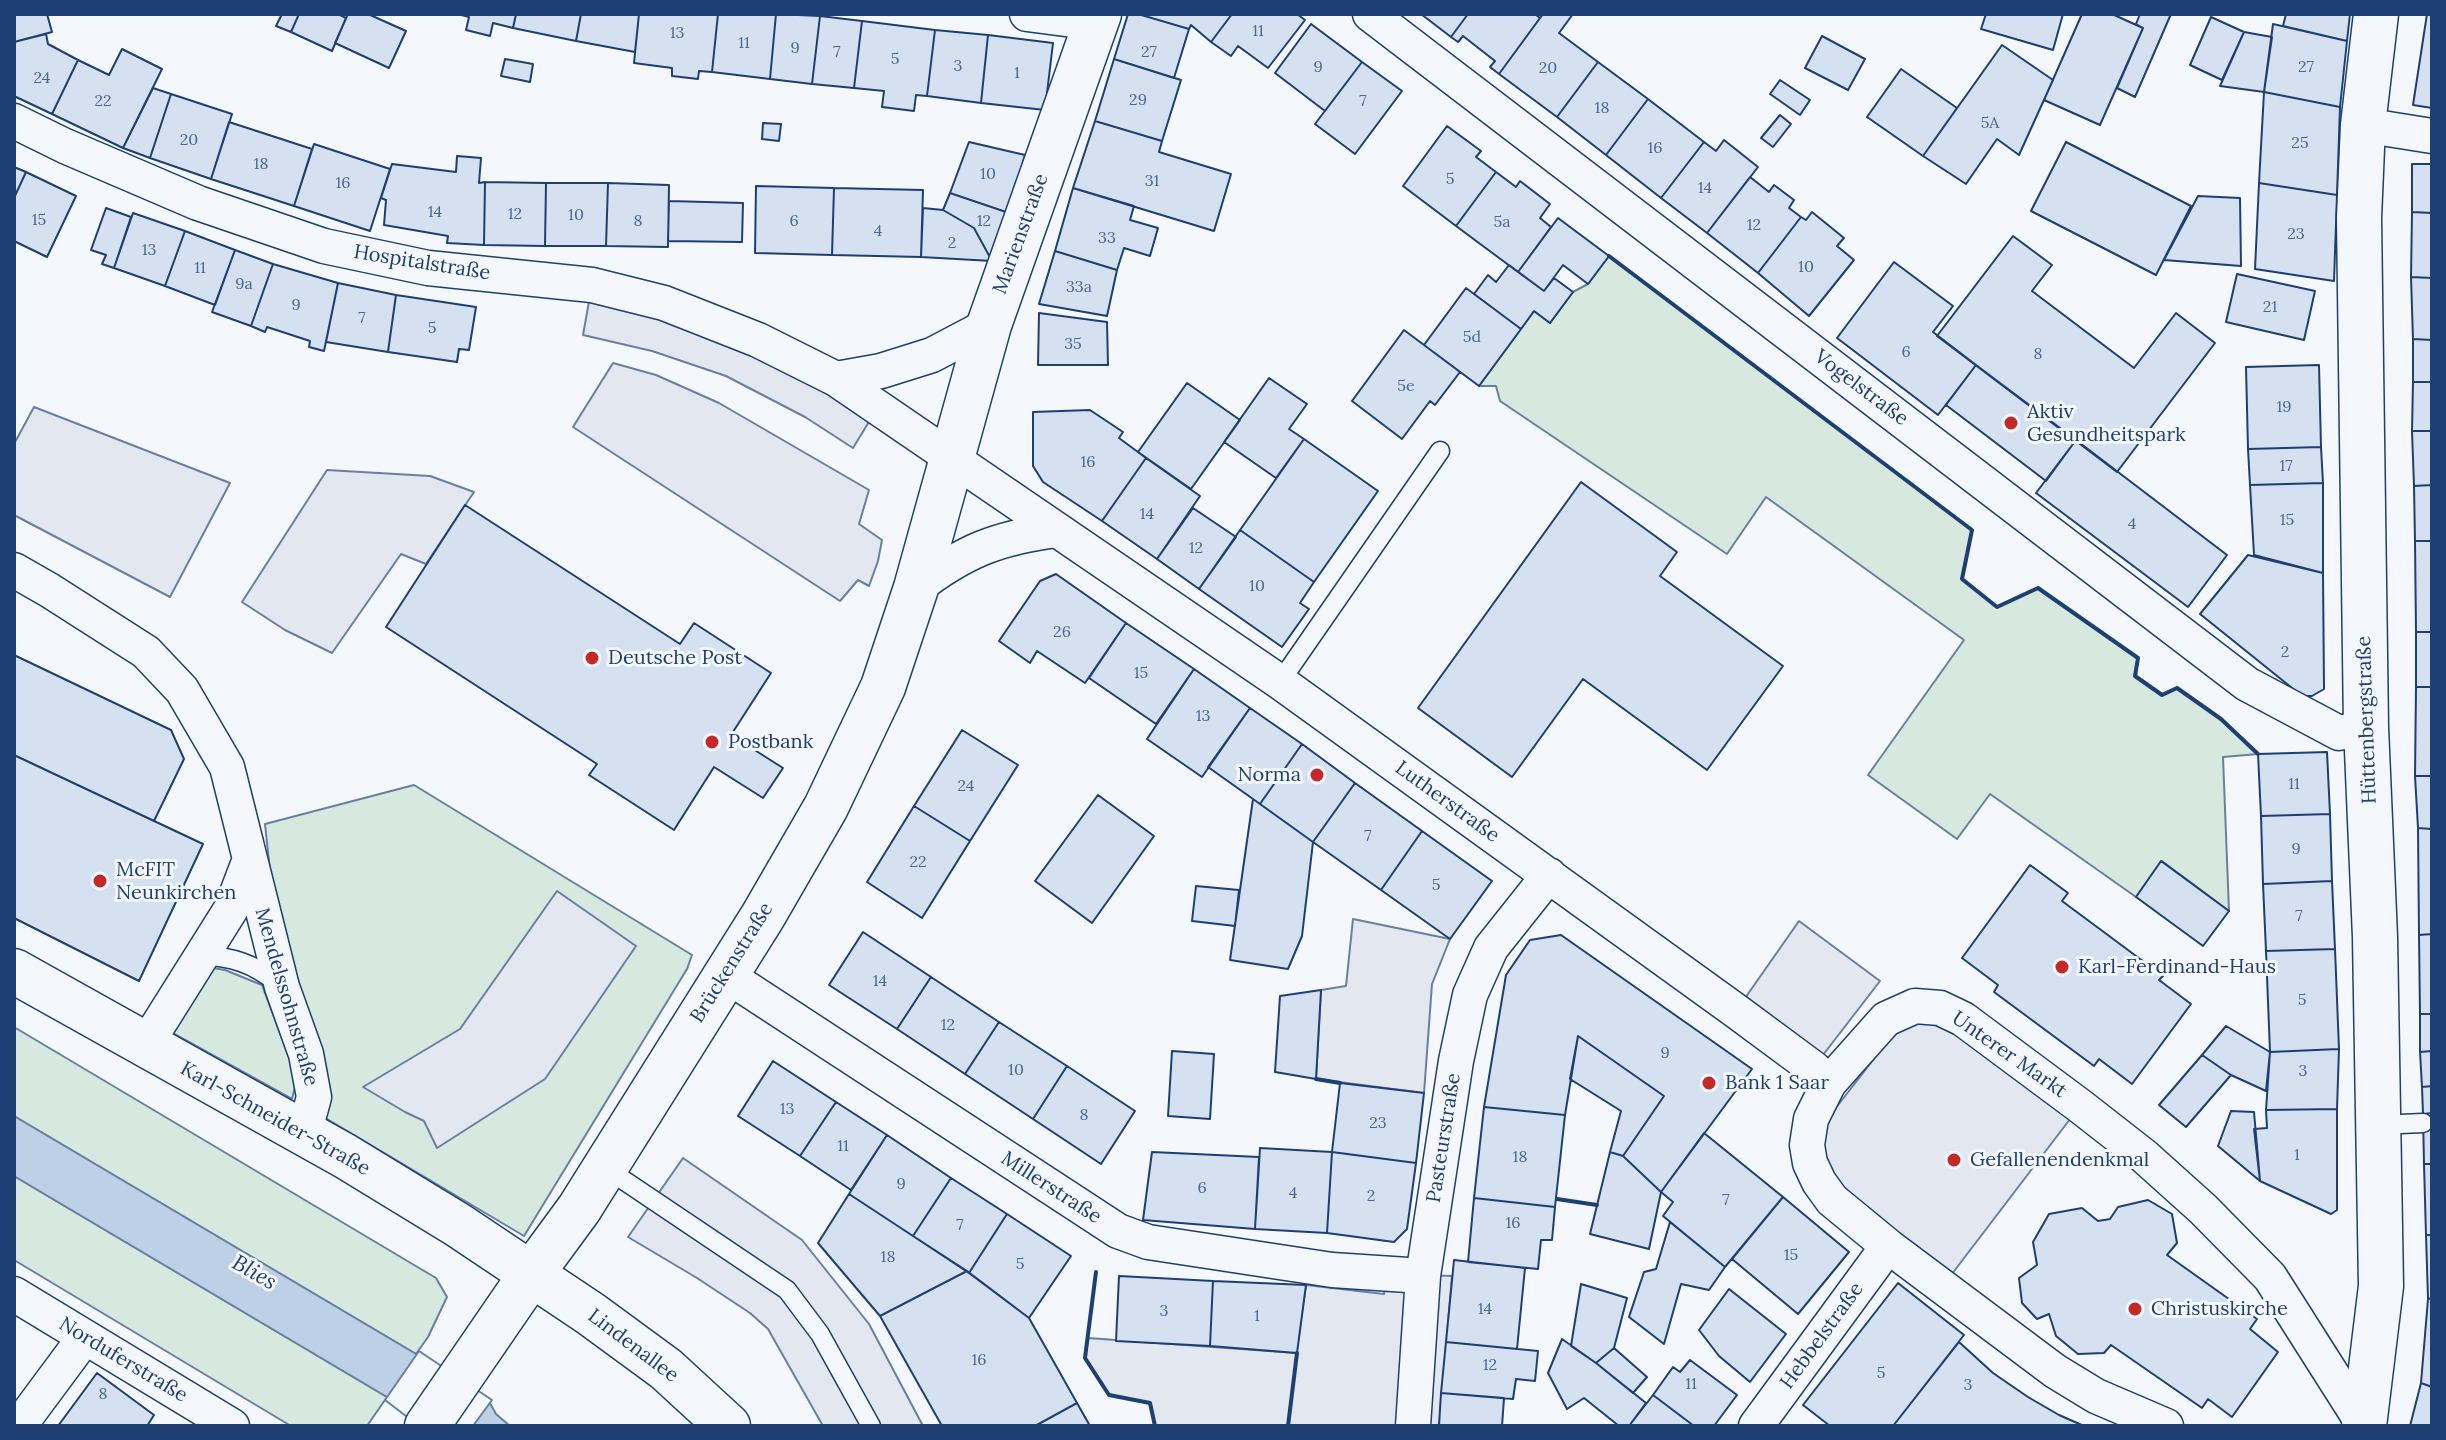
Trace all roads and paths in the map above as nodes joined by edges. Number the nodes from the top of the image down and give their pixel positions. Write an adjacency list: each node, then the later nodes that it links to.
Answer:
1 (1027, 14): 4 (street)
2 (1370, 14): 16 (street, Vogelstraße)
3 (2376, 14): 6 (street, Hüttenbergstraße)
4 (1098, 19): 8 (street, Marienstraße)
5 (14, 121): 9 (street, Hospitalstraße)
6 (2363, 125): 7 (street); 16 (street, Hüttenbergstraße)
7 (2432, 136)
8 (989, 325): 9 (street); 11 (street, Marienstraße)
9 (836, 379): 11 (street, Hospitalstraße)
10 (1440, 451): 15 (lane)
11 (951, 458): 12 (street, Lutherstraße); 14 (street, Brückenstraße)
12 (1057, 530): 14 (street); 15 (street, Lutherstraße)
13 (14, 570): 17 (street, Mendelssohnstraße)
14 (916, 588): 21 (street, Brückenstraße)
15 (1280, 682): 18 (street, Lutherstraße)
16 (2366, 727): 26 (street, Hüttenbergstraße)
17 (250, 859): 19 (street, Mendelssohnstraße); 22 (street, Mendelssohnstraße)
18 (1549, 875): 24 (street, Lutherstraße); 31 (street, Pasteurstraße)
19 (201, 955): 22 (lane); 23 (street, Mendelssohnstraße)
20 (14, 971): 23 (street, Karl-Schneider-Straße)
21 (726, 975): 28 (street, Brückenstraße); 31 (street, Millerstraße)
22 (282, 987): 27 (street, Mendelssohnstraße)
23 (145, 1046): 27 (street, Karl-Schneider-Straße)
24 (1829, 1083): 29 (street, Unterer Markt); 42 (street, Unterer Markt)
25 (2423, 1123): 26 (lane)
26 (2378, 1125): 42 (street, Hüttenbergstraße)
27 (304, 1134): 30 (street, Karl-Schneider-Straße)
28 (604, 1167): 30 (street, Brückenstraße); 38 (lane)
29 (1888, 1246): 40 (street, Hebbelstraße); 41 (street, Unterer Markt)
30 (532, 1273): 36 (street, Brückenstraße); 37 (street, Lindenallee)
31 (1423, 1276): 39 (street, Pasteurstraße)
32 (14, 1294): 33 (street, Norduferstraße)
33 (85, 1337): 34 (street); 35 (street, Norduferstraße)
34 (19, 1426)
35 (232, 1426)
36 (427, 1426)
37 (728, 1426)
38 (871, 1426)
39 (1413, 1426)
40 (1756, 1426)
41 (2166, 1426)
42 (2364, 1426)

